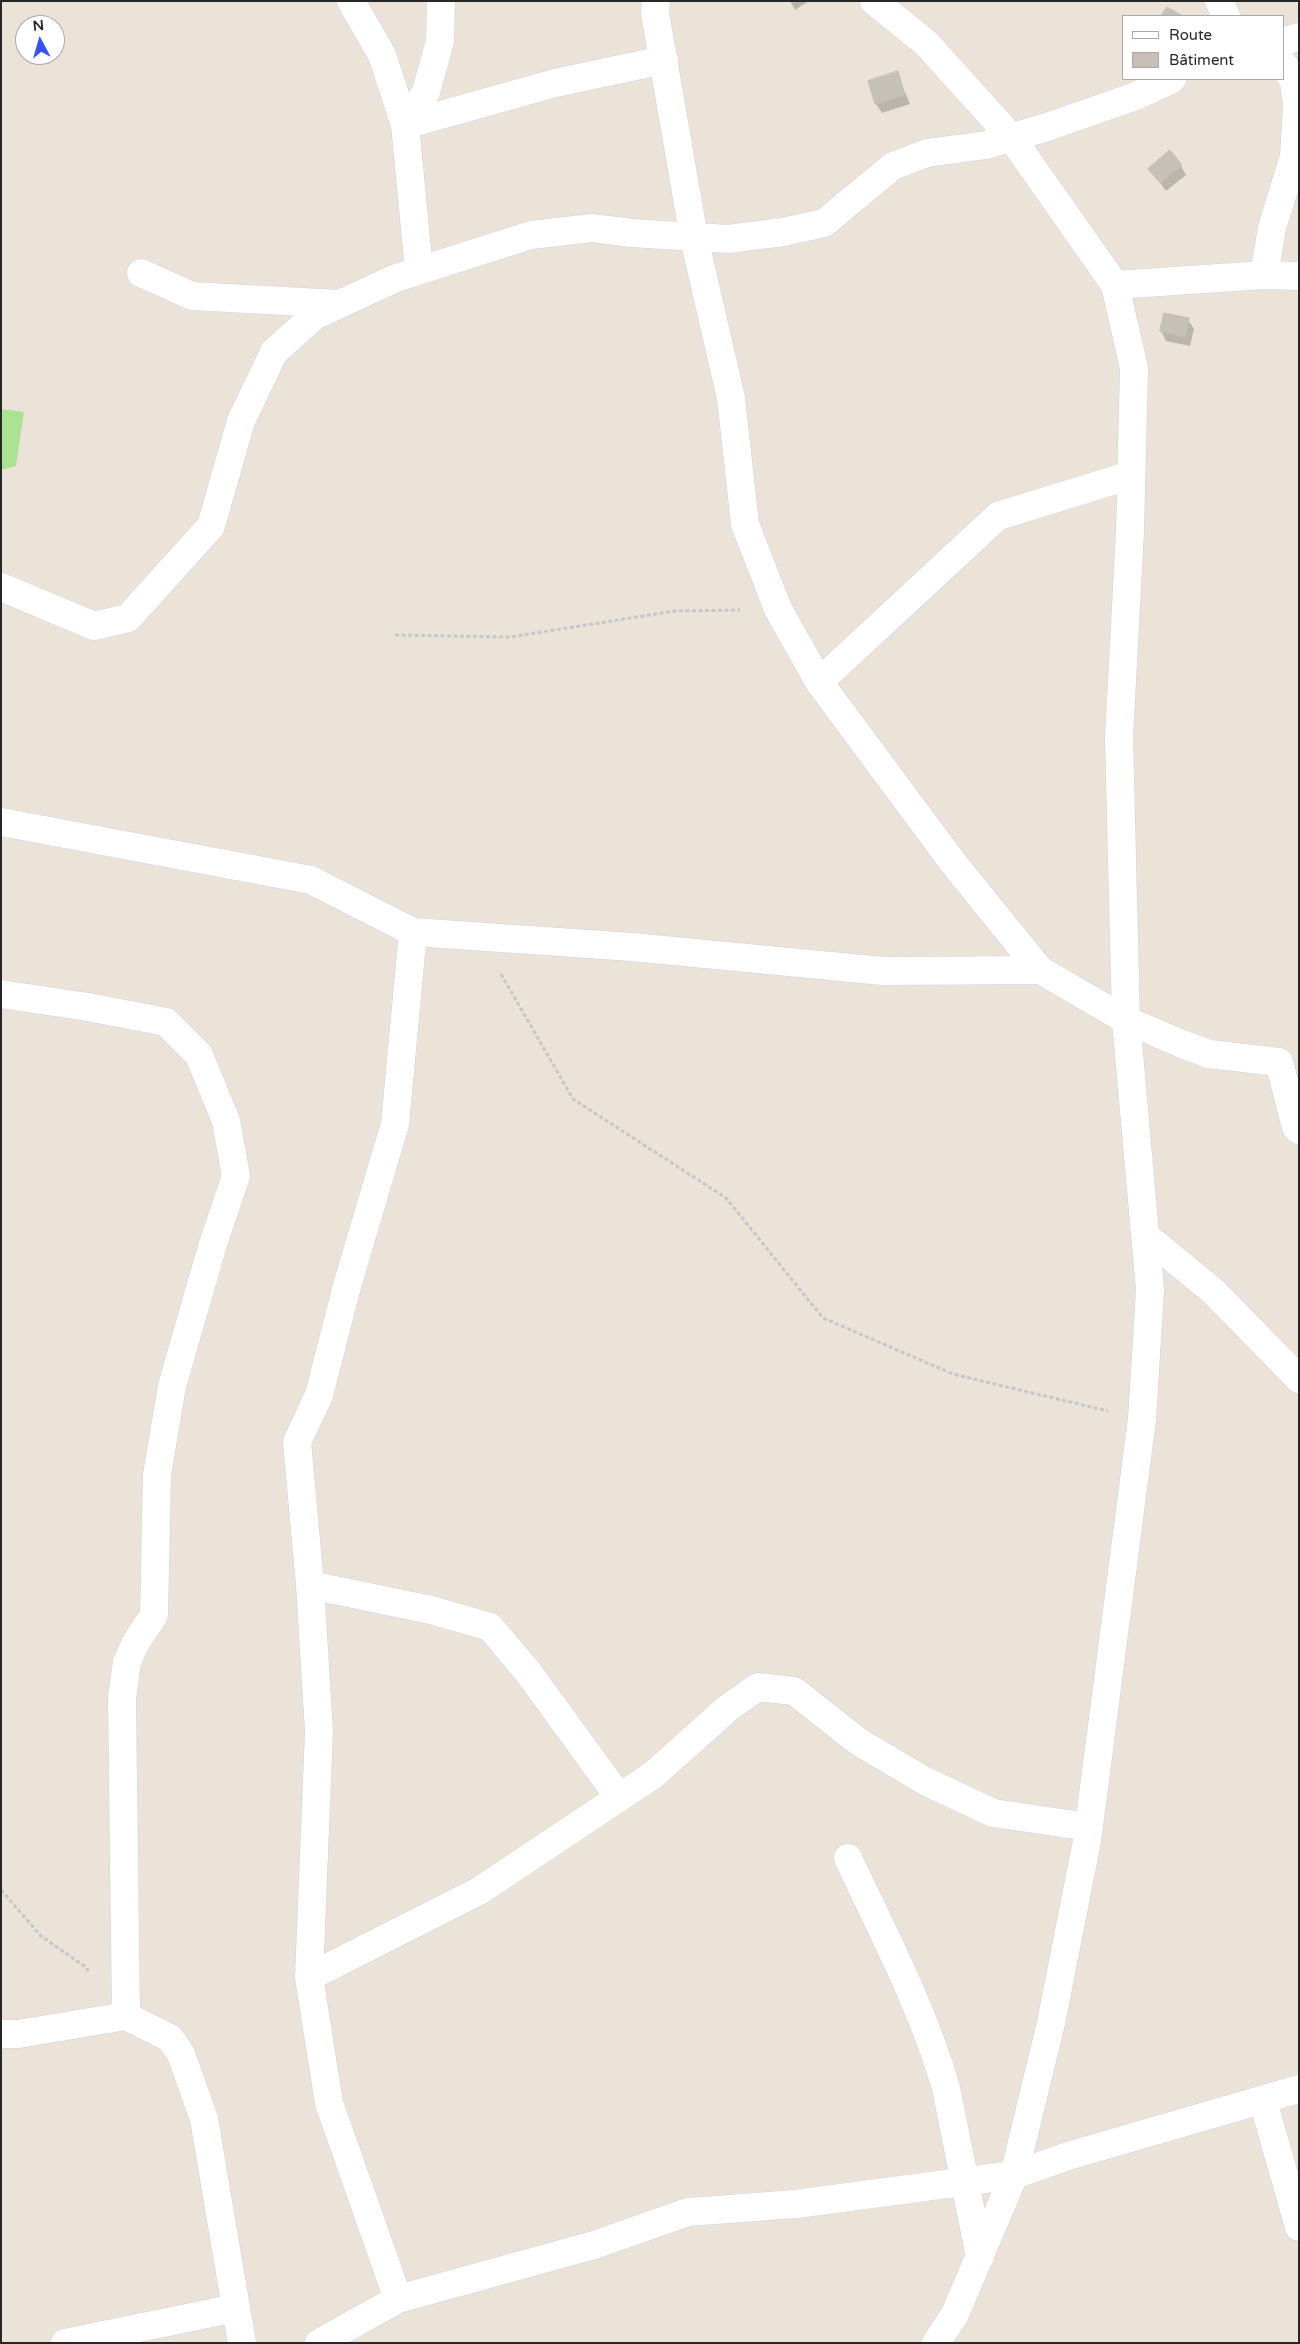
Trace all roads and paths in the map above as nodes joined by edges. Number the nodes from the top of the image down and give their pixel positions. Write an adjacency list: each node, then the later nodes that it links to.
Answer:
1 (351, 1): 12 (street)
2 (441, 1): 12 (street)
3 (656, 1): 9 (street)
4 (874, 1): 13 (street)
5 (1218, 1): 6 (street)
6 (1225, 15)
7 (1299, 37): 8 (street)
8 (1285, 41)
9 (664, 60): 12 (street); 14 (street)
10 (1285, 67): 17 (street)
11 (1170, 80): 13 (street)
12 (405, 125): 15 (street)
13 (1011, 137): 14 (street); 19 (street)
14 (694, 238): 15 (street); 23 (street)
15 (419, 270): 20 (street)
16 (141, 273): 20 (street)
17 (1264, 275): 18 (street); 19 (street)
18 (1299, 276)
19 (1115, 285): 21 (street)
20 (340, 304): 22 (street)
21 (1131, 475): 25 (street); 31 (street)
22 (1, 587)
23 (778, 609): 24 (path); 25 (street)
24 (395, 634)
25 (820, 682): 29 (street)
26 (1, 822): 27 (street)
27 (413, 932): 28 (street); 37 (street)
28 (480, 937): 29 (street); 36 (path)
29 (1040, 970): 31 (street)
30 (1, 994): 43 (street)
31 (1126, 1020): 32 (street); 34 (street)
32 (1289, 1064): 33 (street)
33 (1299, 1130)
34 (1146, 1237): 35 (street); 36 (street)
35 (1299, 1379)
36 (1142, 1419): 39 (street)
37 (310, 1585): 38 (street); 42 (street)
38 (619, 1798): 39 (street); 42 (street)
39 (1089, 1827): 47 (street)
40 (848, 1858): 48 (street)
41 (1, 1890): 43 (path)
42 (309, 1977): 51 (street)
43 (115, 2018): 44 (street); 52 (street)
44 (1, 2034)
45 (1299, 2089): 46 (street)
46 (1263, 2100): 47 (street); 49 (street)
47 (1014, 2175): 48 (street); 50 (street)
48 (965, 2183): 50 (street); 51 (street)
49 (1299, 2227)
50 (980, 2257): 56 (street)
51 (398, 2299): 55 (street)
52 (236, 2308): 53 (street); 54 (street)
53 (65, 2343)
54 (242, 2343)
55 (319, 2343)
56 (936, 2343)

